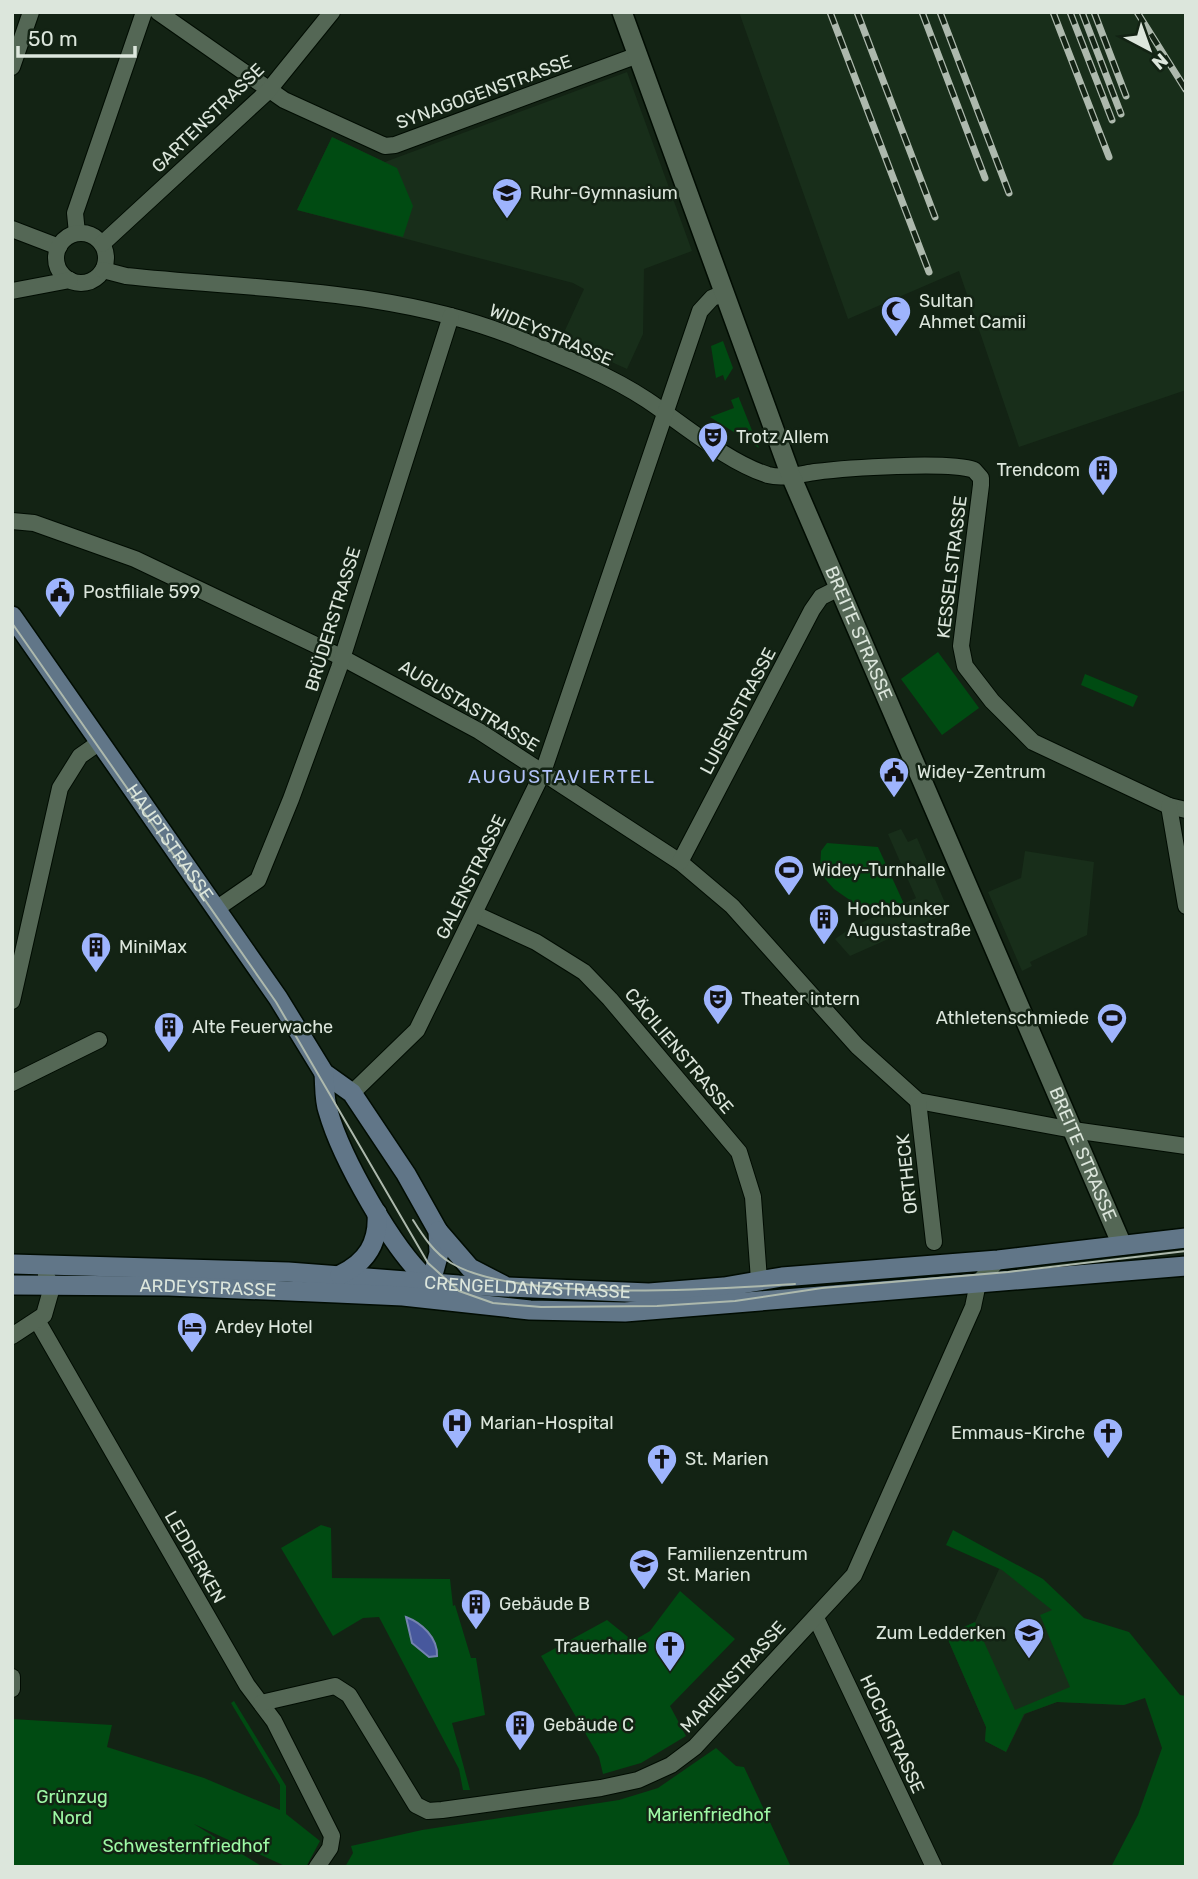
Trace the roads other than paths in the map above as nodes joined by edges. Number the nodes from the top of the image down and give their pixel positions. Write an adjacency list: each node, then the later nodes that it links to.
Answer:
1 (31, 12): 7 (street)
2 (144, 12): 10 (street)
3 (158, 12): 8 (street, SYNAGOGENSTRASSE)
4 (332, 12): 8 (street, GARTENSTRASSE)
5 (622, 12): 6 (street, BREITE STRASSE)
6 (638, 55): 8 (street, SYNAGOGENSTRASSE); 16 (street, BREITE STRASSE)
7 (12, 67)
8 (268, 91): 11 (street, GARTENSTRASSE)
9 (12, 229): 12 (street)
10 (77, 233): 11 (street); 12 (street)
11 (102, 244): 13 (street)
12 (59, 247): 14 (street)
13 (103, 270): 14 (street); 17 (street, WIDEYSTRASSE)
14 (70, 279): 15 (street)
15 (12, 290)
16 (724, 293): 18 (street, GALENSTRASSE); 20 (street, BREITE STRASSE)
17 (451, 316): 18 (street, WIDEYSTRASSE); 24 (street, BRÜDERSTRASSE)
18 (665, 414): 20 (street, WIDEYSTRASSE); 26 (street, GALENSTRASSE)
19 (962, 467): 20 (street, WIDEYSTRASSE); 27 (street, KESSELSTRASSE)
20 (791, 475): 22 (street, BREITE STRASSE)
21 (12, 521): 24 (street, AUGUSTASTRASSE)
22 (839, 588): 29 (street, LUISENSTRASSE); 39 (street, BREITE STRASSE)
23 (12, 616): 25 (main road, HAUPTSTRASSE)
24 (341, 657): 26 (street, AUGUSTASTRASSE); 31 (street, BRÜDERSTRASSE)
25 (100, 743): 31 (main road, HAUPTSTRASSE); 33 (street)
26 (542, 772): 29 (street, AUGUSTASTRASSE); 32 (street, GALENSTRASSE)
27 (1169, 806): 28 (street); 30 (street)
28 (1186, 810)
29 (680, 862): 38 (street, AUGUSTASTRASSE)
30 (1186, 905)
31 (216, 909): 35 (main road, HAUPTSTRASSE)
32 (475, 914): 37 (street, GALENSTRASSE); 56 (street, CÄCILIENSTRASSE)
33 (12, 1000)
34 (99, 1040): 36 (street)
35 (324, 1073): 37 (main road, HAUPTSTRASSE); 41 (main road, HAUPTSTRASSE)
36 (12, 1083)
37 (352, 1093): 42 (main road, HAUPTSTRASSE)
38 (918, 1101): 39 (street); 44 (street, ORTHECK)
39 (1073, 1130): 40 (street); 45 (street, BREITE STRASSE)
40 (1186, 1146)
41 (377, 1211): 50 (main road); 51 (main road, HAUPTSTRASSE)
42 (438, 1231): 51 (main road); 55 (main road, HAUPTSTRASSE)
43 (1186, 1238): 45 (main road, CRENGELDANZSTRASSE)
44 (934, 1242)
45 (1122, 1245): 46 (main road, CRENGELDANZSTRASSE); 49 (main road)
46 (998, 1260): 52 (street, MARIENSTRASSE); 56 (main road, CRENGELDANZSTRASSE)
47 (25, 1265): 50 (main road); 53 (street); 54 (street)
48 (1186, 1266): 49 (main road, CRENGELDANZSTRASSE)
49 (1155, 1269): 52 (main road, CRENGELDANZSTRASSE)
50 (339, 1275): 51 (main road)
51 (429, 1281): 55 (main road, CRENGELDANZSTRASSE); 57 (main road); 58 (main road, CRENGELDANZSTRASSE)
52 (978, 1283): 56 (main road, CRENGELDANZSTRASSE); 62 (street, MARIENSTRASSE)
53 (20, 1286): 54 (main road, ARDEYSTRASSE)
54 (52, 1287): 57 (main road, ARDEYSTRASSE); 60 (street)
55 (513, 1287): 56 (main road, CRENGELDANZSTRASSE); 59 (main road)
56 (762, 1289): 59 (main road, CRENGELDANZSTRASSE)
57 (403, 1296): 58 (main road, ARDEYSTRASSE)
58 (458, 1301): 59 (main road, CRENGELDANZSTRASSE)
59 (507, 1307)
60 (38, 1322): 61 (street); 65 (street, LEDDERKEN)
61 (12, 1336)
62 (816, 1618): 65 (street, MARIENSTRASSE); 67 (street, HOCHSTRASSE)
63 (12, 1677): 64 (street)
64 (12, 1689)
65 (261, 1703): 66 (street, LEDDERKEN)
66 (317, 1867)
67 (934, 1867)

